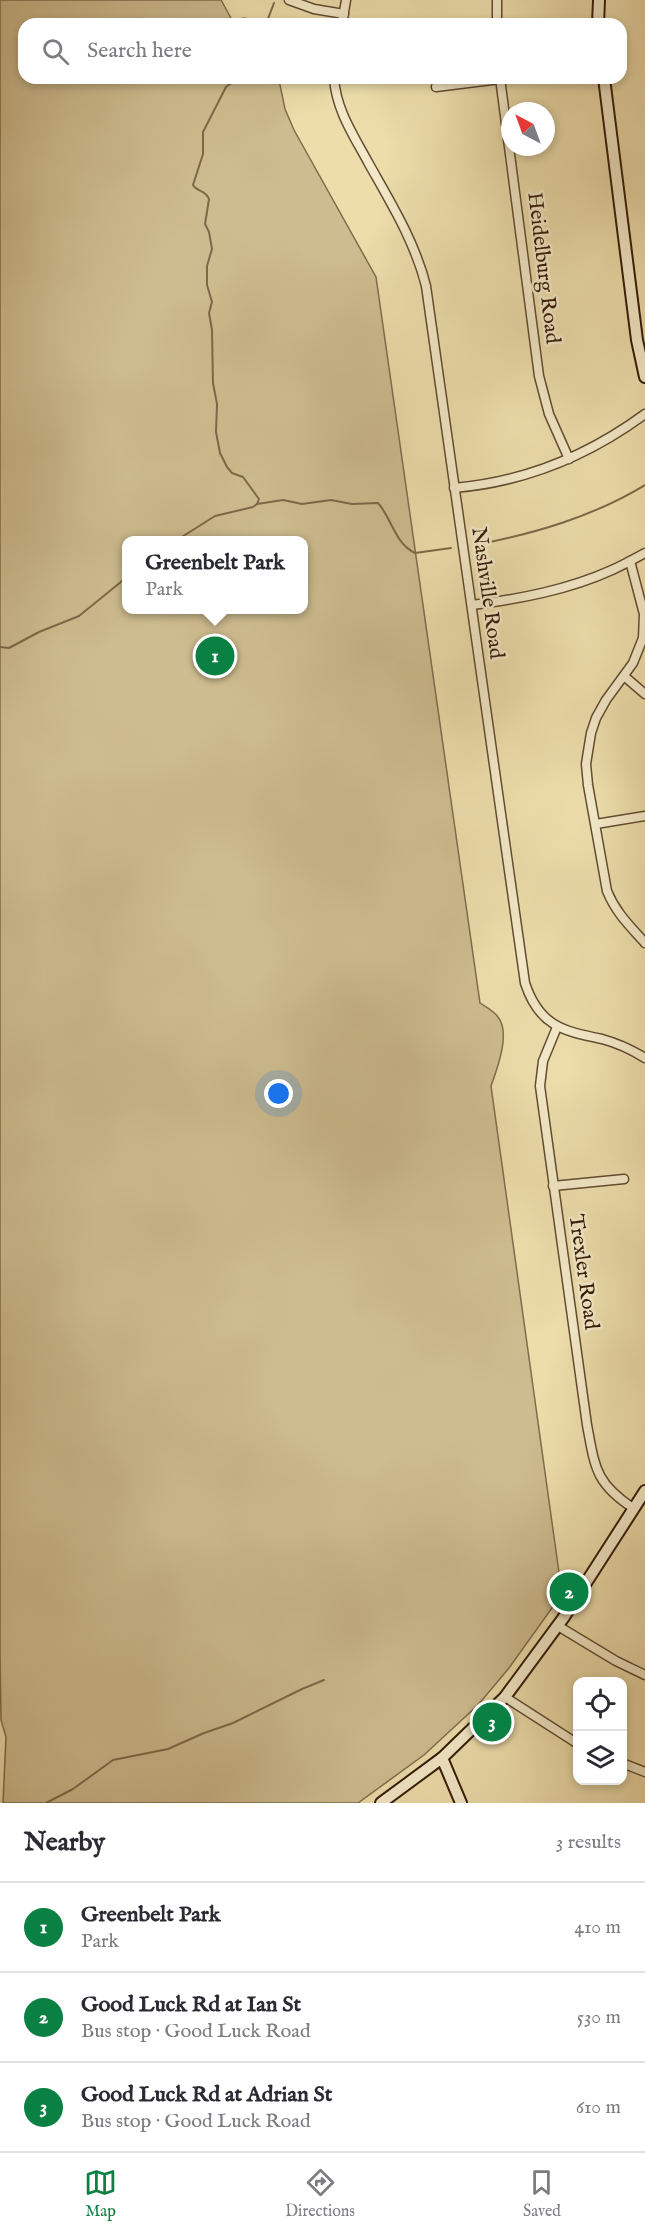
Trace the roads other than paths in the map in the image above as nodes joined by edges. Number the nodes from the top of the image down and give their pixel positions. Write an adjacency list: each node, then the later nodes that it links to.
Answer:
1 (289, 0): 5 (street)
2 (346, 0): 5 (street)
3 (497, 0): 7 (street)
4 (599, 0): 8 (main road)
5 (344, 14): 6 (street)
6 (343, 18)
7 (497, 18)
8 (598, 18)
9 (335, 84): 17 (street, Nashville Road)
10 (460, 84): 13 (street)
11 (501, 84): 16 (street, Heidelburg Road)
12 (605, 84): 14 (main road)
13 (436, 87)
14 (645, 377)
15 (645, 414): 16 (street)
16 (569, 459): 17 (street)
17 (454, 488): 20 (street, Nashville Road)
18 (645, 553): 19 (street)
19 (630, 561): 20 (street); 21 (street)
20 (472, 605): 26 (street, Nashville Road)
21 (624, 676): 22 (street); 24 (street)
22 (645, 694)
23 (645, 816): 24 (street)
24 (596, 824): 25 (street)
25 (644, 938)
26 (557, 1027): 27 (street, Nashville Road); 29 (street, Trexler Road)
27 (645, 1058)
28 (624, 1179): 29 (street)
29 (553, 1186): 31 (street, Trexler Road)
30 (645, 1491): 31 (main road)
31 (633, 1508): 32 (main road)
32 (558, 1626): 33 (street); 34 (main road)
33 (645, 1675)
34 (505, 1697): 35 (street); 36 (main road)
35 (573, 1741)
36 (442, 1758): 39 (main road); 40 (main road)
37 (627, 1765): 38 (street)
38 (645, 1772)
39 (381, 1803)
40 (461, 1803)

